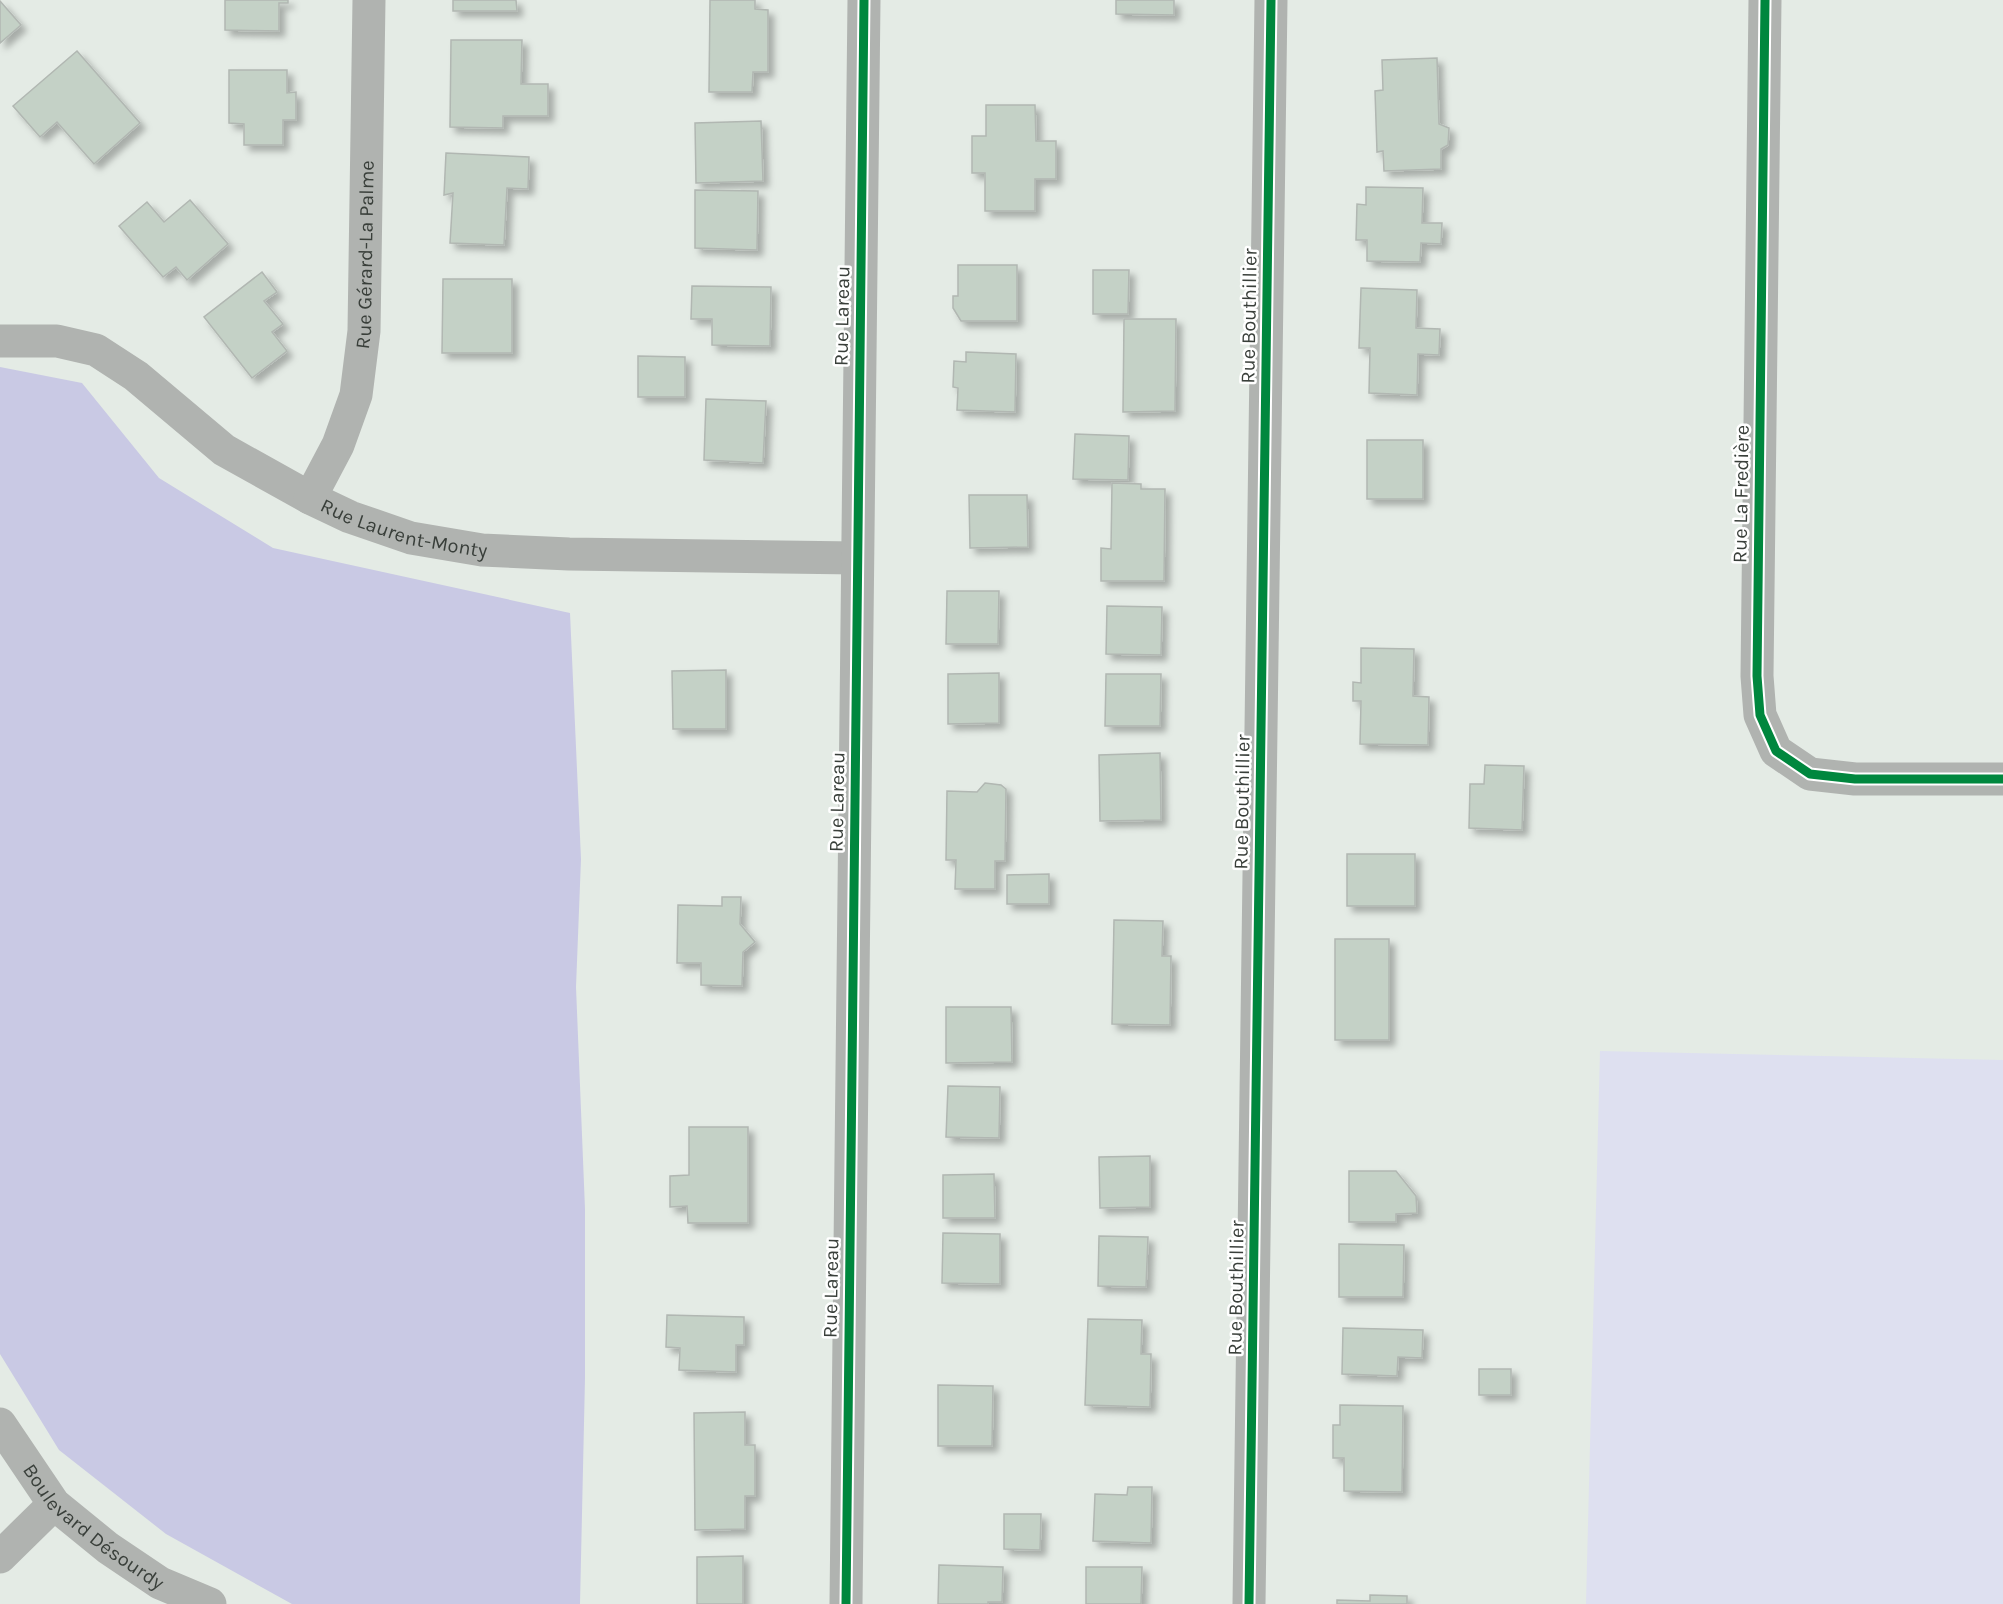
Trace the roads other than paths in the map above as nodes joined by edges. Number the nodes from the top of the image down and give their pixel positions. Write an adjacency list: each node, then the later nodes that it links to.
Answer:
1 (369, 0): 6 (street, Rue Gérard-La Palme)
2 (864, 0): 7 (street, Rue Lareau)
3 (1271, 0): 14 (street, Rue Bouthillier)
4 (1765, 0): 8 (street, Rue La Fredière)
5 (0, 341): 6 (street, Rue Laurent-Monty)
6 (310, 498): 7 (street, Rue Laurent-Monty)
7 (857, 558): 13 (street, Rue Lareau)
8 (2003, 779)
9 (0, 1424): 10 (street, Boulevard Désourdy)
10 (54, 1504): 11 (street); 12 (street, Boulevard Désourdy)
11 (0, 1557)
12 (210, 1604)
13 (846, 1604)
14 (1250, 1604)

